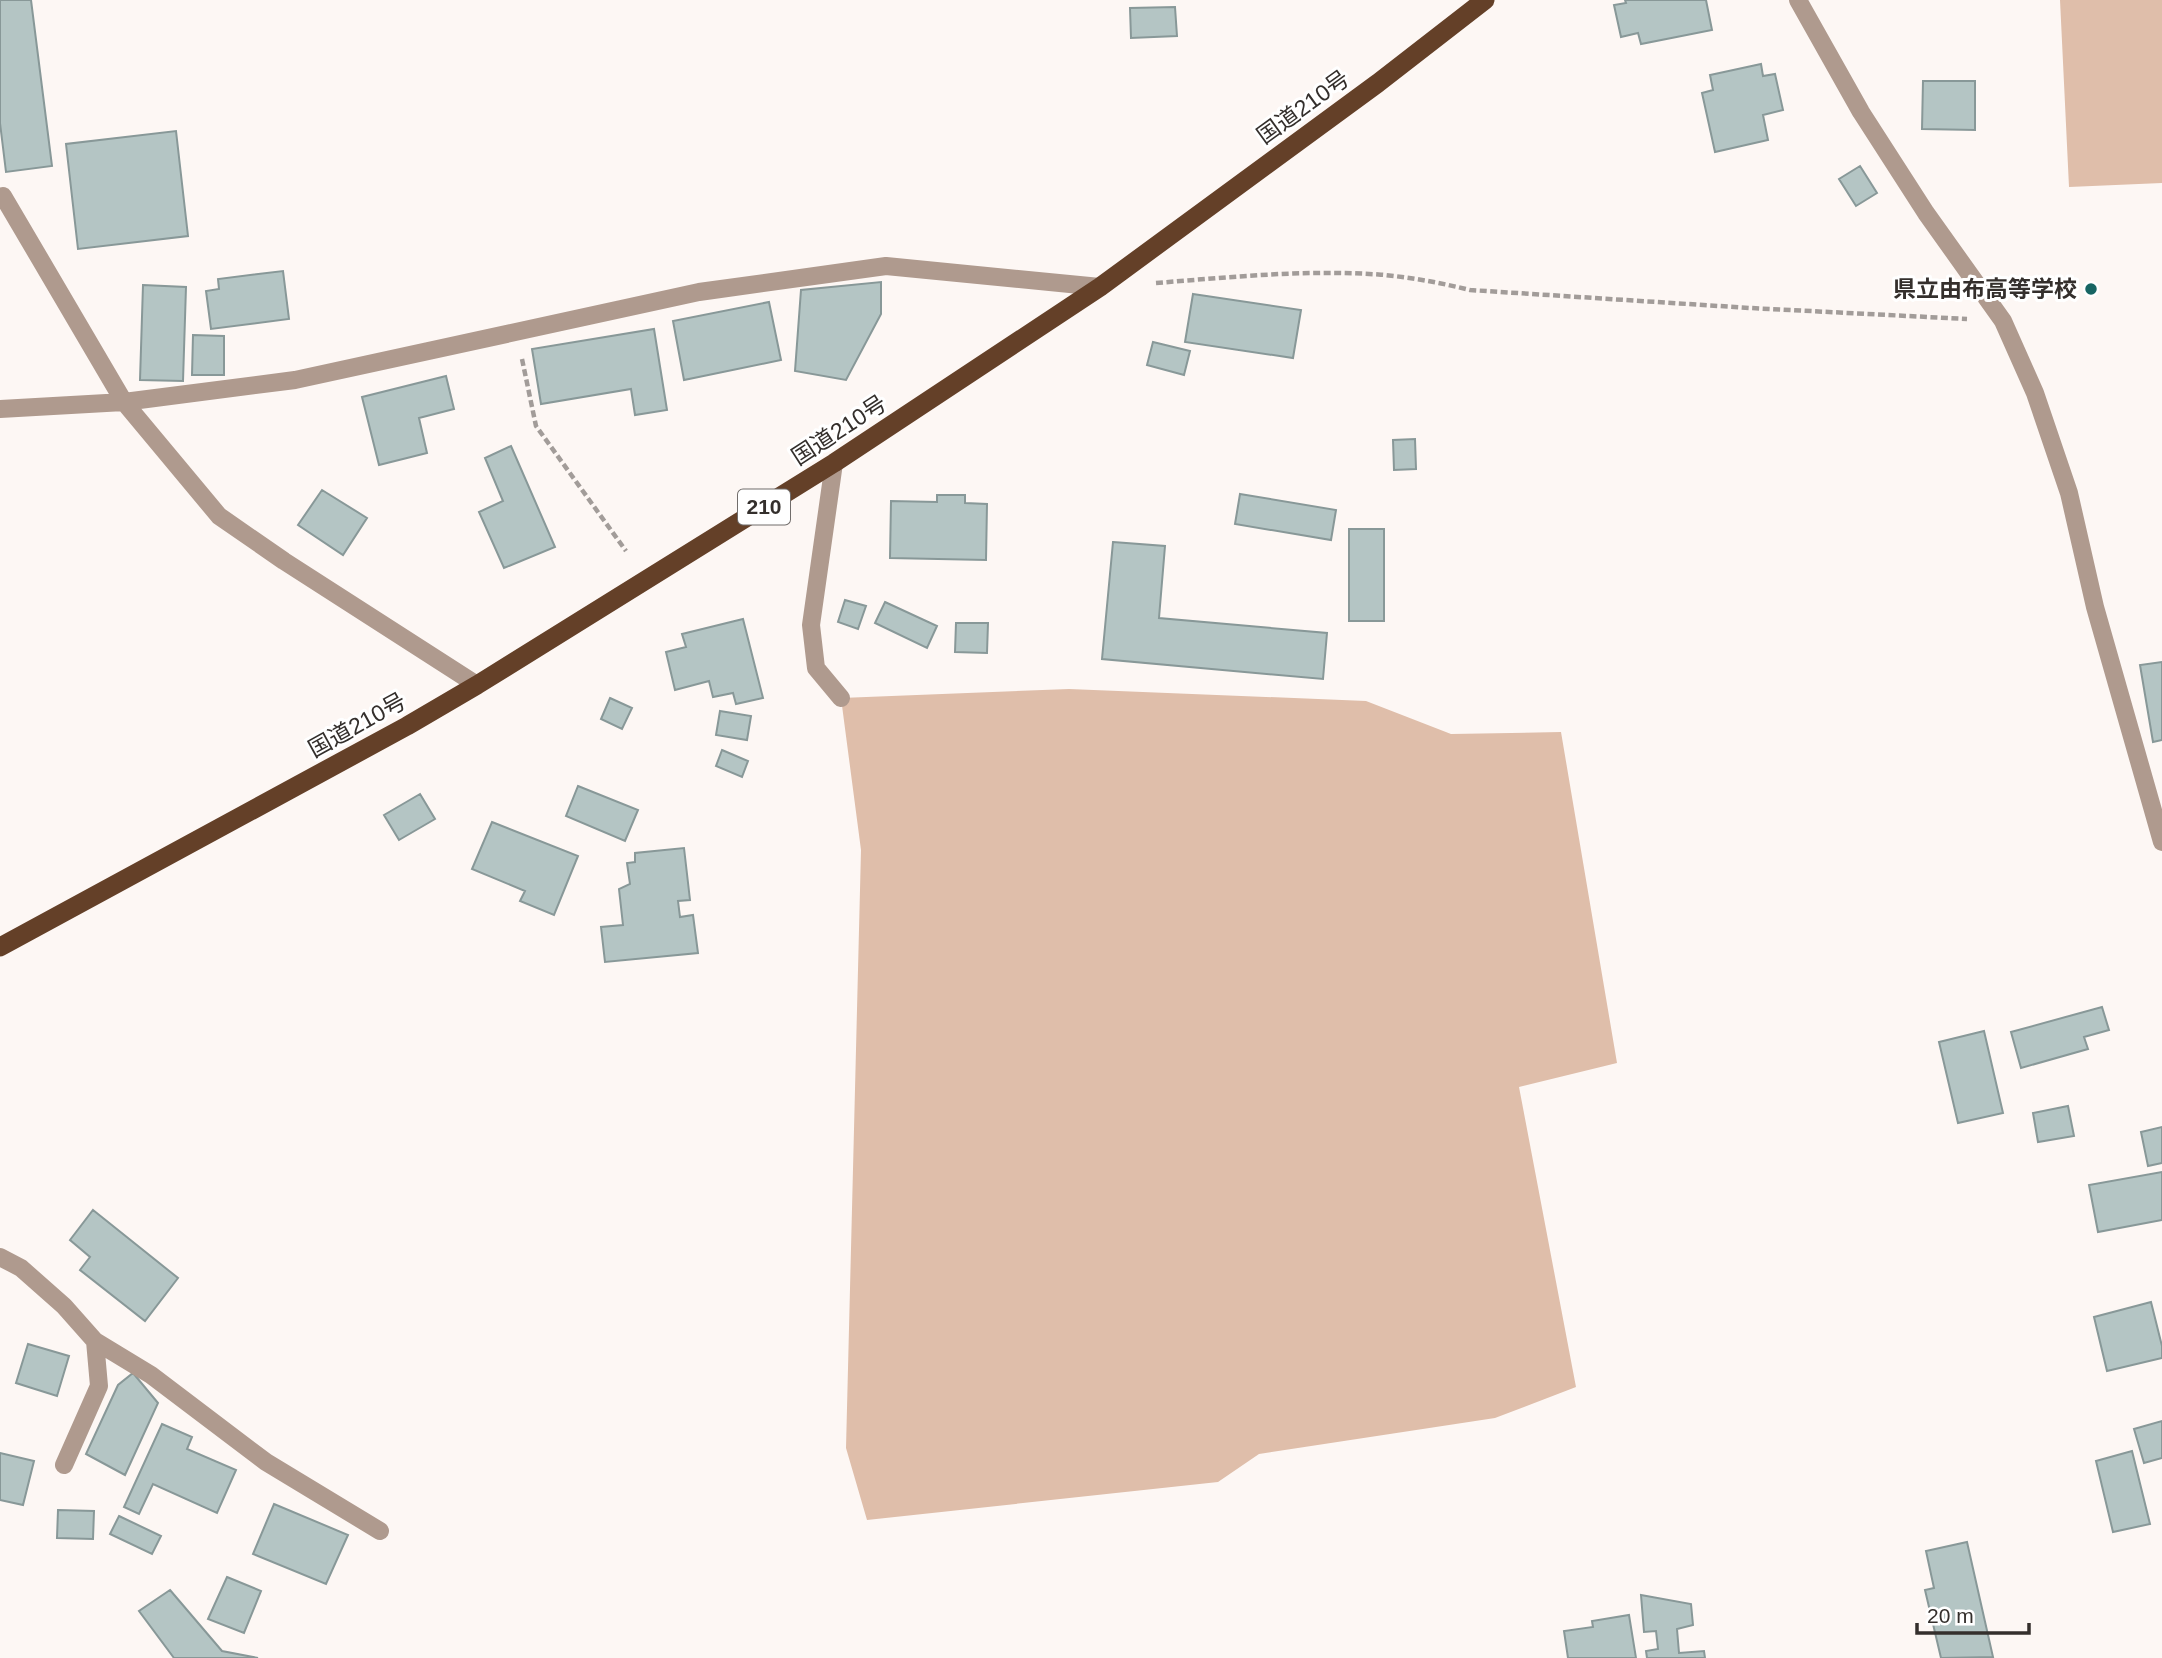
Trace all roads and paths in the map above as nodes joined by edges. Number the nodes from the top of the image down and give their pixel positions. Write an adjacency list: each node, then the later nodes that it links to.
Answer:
1 (1485, 0): 5 (highway, 国道210号 / 210)
2 (1798, 0): 6 (street)
3 (3, 196): 8 (street)
4 (1153, 283): 6 (path)
5 (1100, 287): 8 (street); 10 (highway, 国道210号 / 210)
6 (2003, 321): 14 (street)
7 (520, 349): 11 (path)
8 (124, 402): 9 (street); 12 (street)
9 (0, 409)
10 (834, 463): 12 (highway, 国道210号 / 210); 13 (street)
11 (626, 551)
12 (477, 685): 15 (highway, 国道210号 / 210)
13 (841, 698)
14 (2162, 842)
15 (0, 947)
16 (0, 1257): 17 (street)
17 (95, 1341): 18 (street); 19 (street)
18 (64, 1465)
19 (380, 1531)

